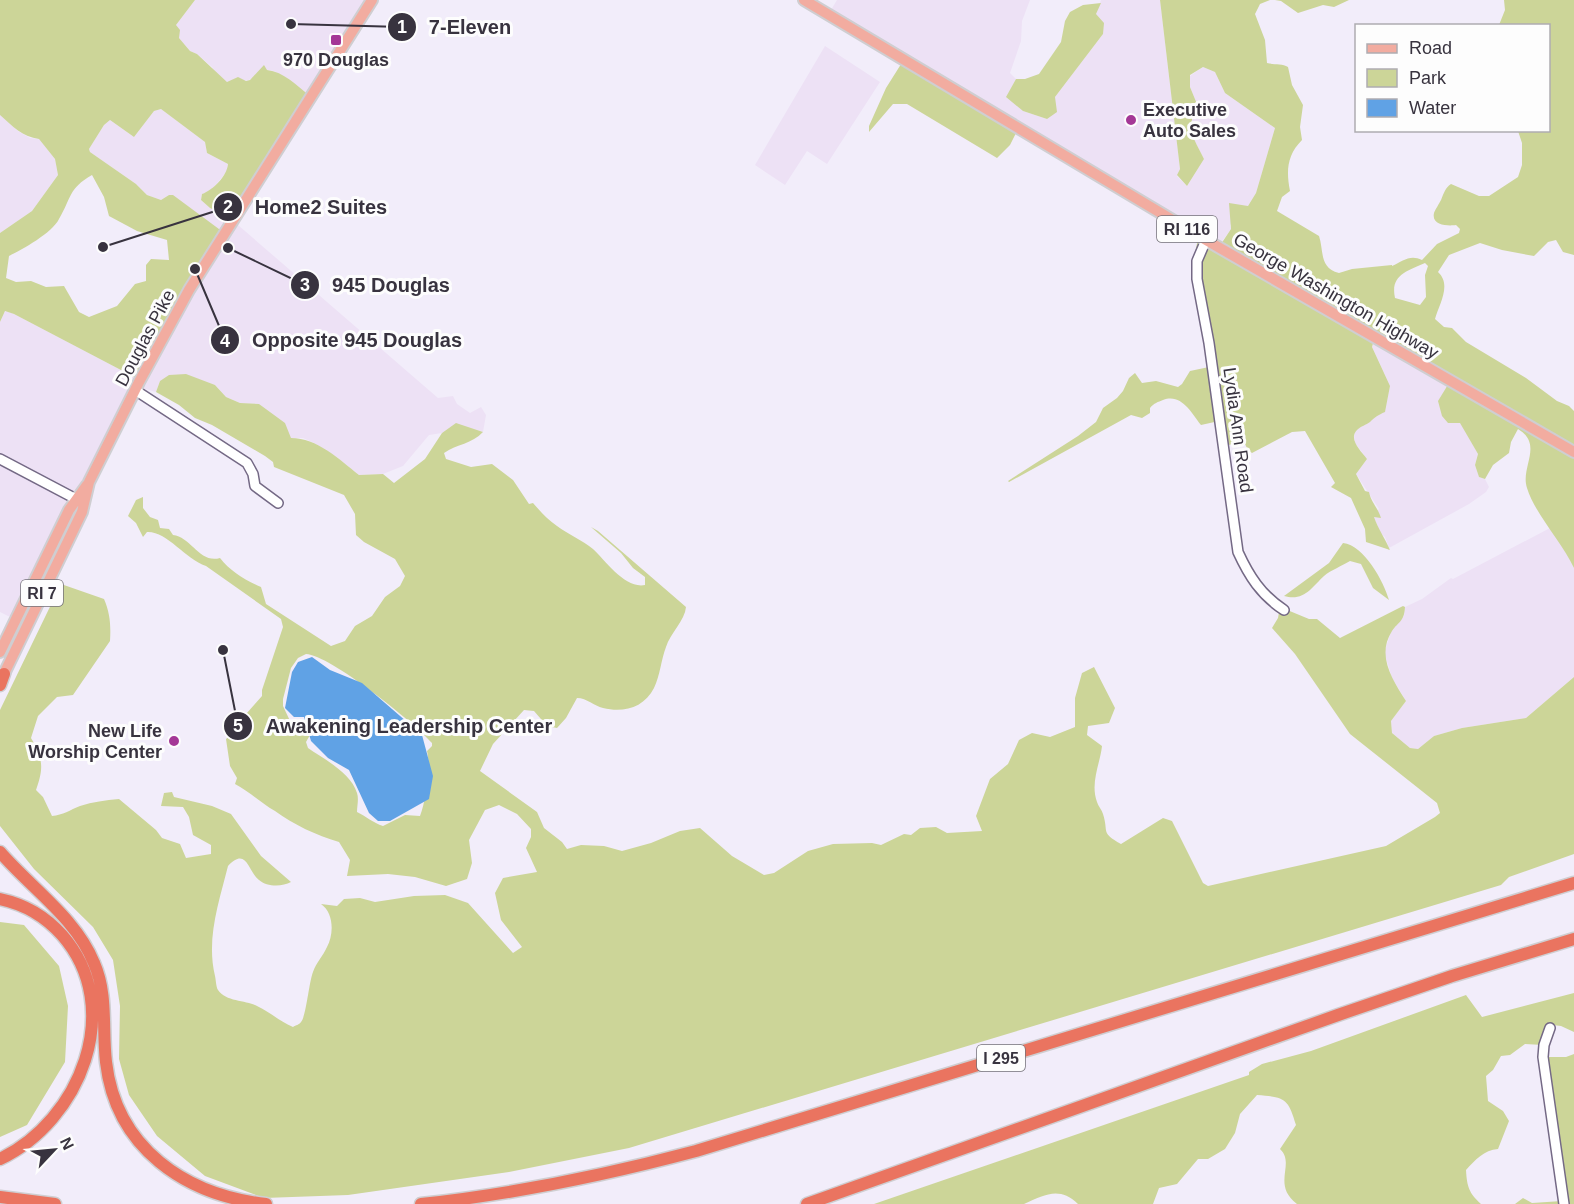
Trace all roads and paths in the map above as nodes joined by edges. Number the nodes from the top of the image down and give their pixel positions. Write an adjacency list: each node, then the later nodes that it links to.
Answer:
1 (372, 0): 4 (main road, Douglas Pike / RI 7)
2 (804, 0): 3 (main road, George Washington Highway / RI 116)
3 (1206, 240): 5 (main road, George Washington Highway / RI 116); 10 (street, Lydia Ann Road)
4 (135, 390): 7 (main road, Douglas Pike / RI 7); 9 (street)
5 (1574, 452)
6 (0, 459): 8 (street)
7 (89, 482): 8 (main road, Douglas Pike / RI 7); 12 (main road, Douglas Pike / RI 7)
8 (76, 499): 11 (main road, Douglas Pike / RI 7)
9 (278, 503)
10 (1284, 610)
11 (0, 652)
12 (1, 681)
13 (0, 852): 21 (highway)
14 (1574, 883): 22 (highway, I 295)
15 (0, 899): 18 (highway)
16 (1574, 939): 23 (highway)
17 (1550, 1028): 24 (street)
18 (0, 1159)
19 (0, 1197): 20 (highway)
20 (55, 1204)
21 (266, 1204)
22 (421, 1204)
23 (807, 1204)
24 (1564, 1204)

